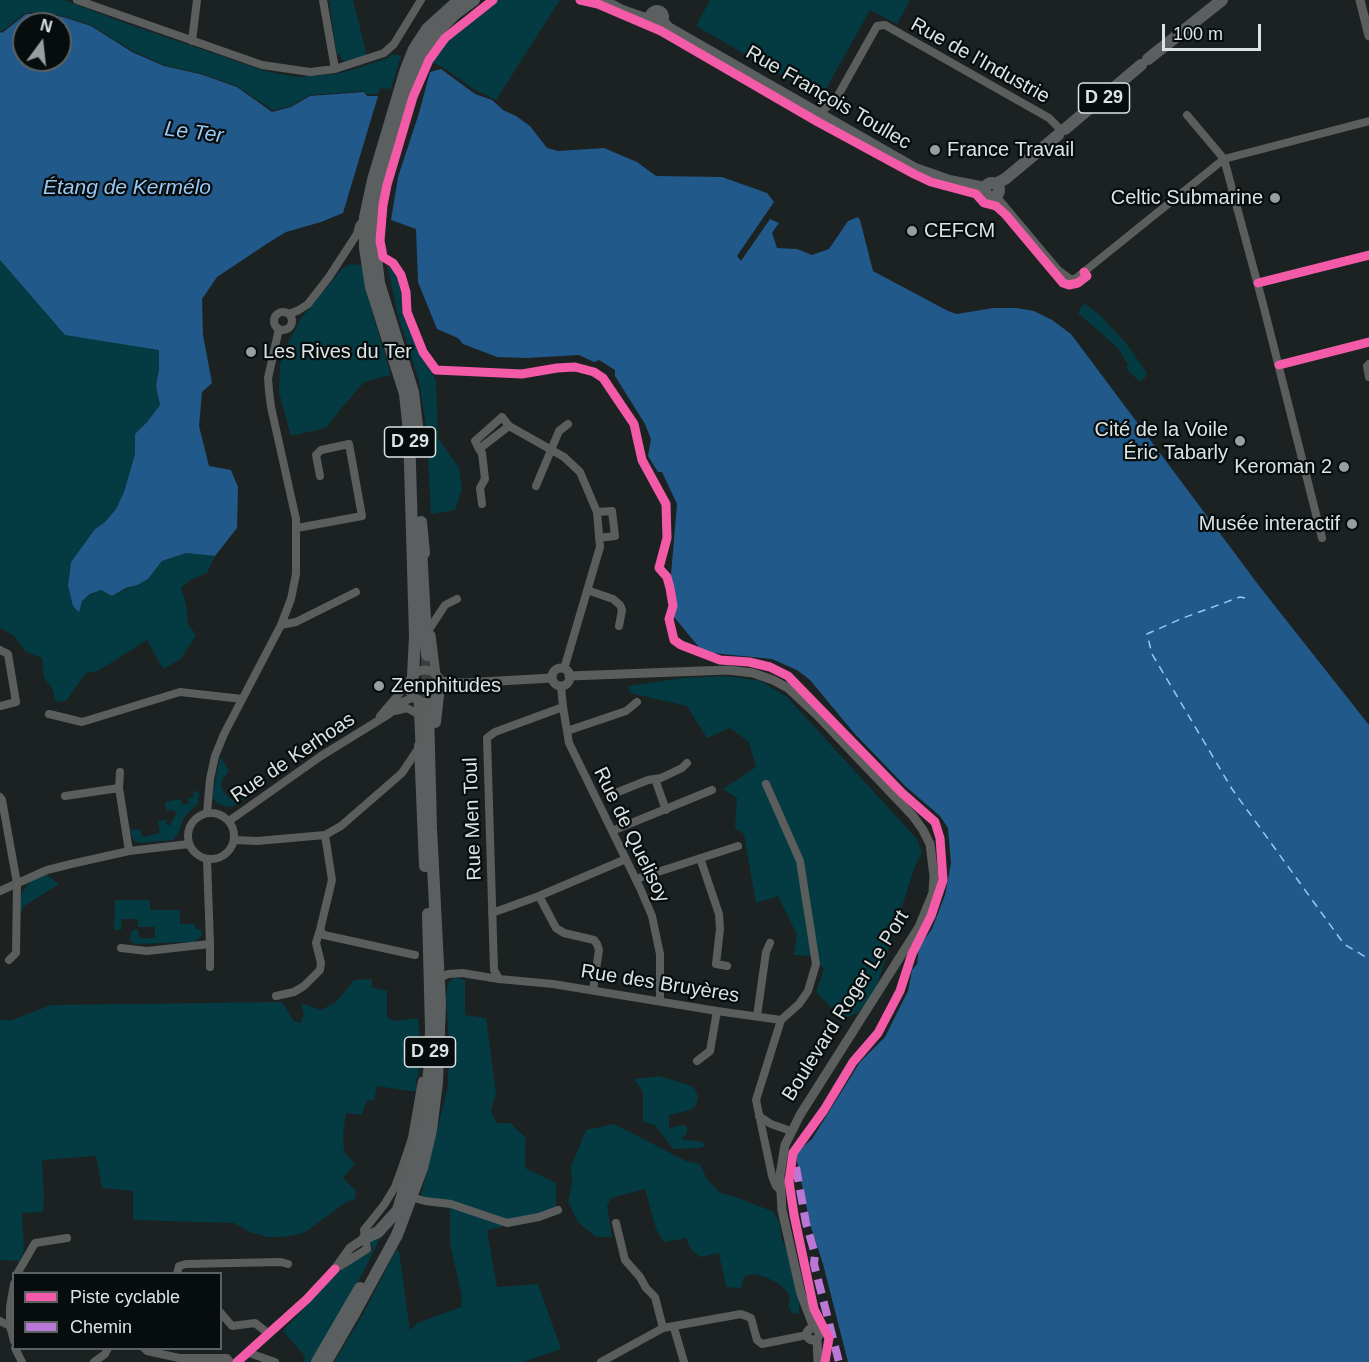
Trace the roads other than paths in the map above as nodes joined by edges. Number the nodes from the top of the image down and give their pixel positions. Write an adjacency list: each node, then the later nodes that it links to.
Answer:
1 (77, 0): 15 (street)
2 (197, 0): 15 (street)
3 (323, 0): 16 (street)
4 (421, 0): 16 (street)
5 (459, 0): 17 (main road, D 29)
6 (474, 0): 13 (main road, D 29)
7 (483, 0): 13 (main road)
8 (601, 0): 12 (main road, Rue François Toullec)
9 (614, 0): 12 (main road, Rue François Toullec)
10 (1222, 0): 21 (main road, D 29)
11 (1360, 0): 14 (street)
12 (655, 18): 18 (main road, Rue François Toullec)
13 (436, 33): 17 (main road, D 29)
14 (1369, 36)
15 (192, 41): 16 (street)
16 (335, 69)
17 (401, 98): 24 (main road, D 29)
18 (819, 114): 21 (street, Rue de l'Industrie); 23 (main road, Rue François Toullec)
19 (1187, 115): 22 (street)
20 (1369, 122): 22 (street)
21 (1060, 130): 23 (main road, D 29)
22 (1224, 159): 23 (street); 26 (street)
23 (992, 189)
24 (370, 218): 27 (street); 39 (main road, D 29)
25 (1369, 255): 26 (street)
26 (1258, 283): 31 (street)
27 (289, 314): 28 (street); 28 (street)
28 (279, 329): 40 (street)
29 (1369, 342): 31 (street)
30 (1369, 364): 32 (street)
31 (1279, 365): 42 (street)
32 (1369, 377)
33 (568, 424): 34 (street)
34 (552, 449): 36 (street); 37 (street); 38 (street)
35 (320, 476): 40 (street)
36 (536, 486)
37 (482, 504)
38 (597, 512): 41 (street); 41 (street)
39 (417, 522): 48 (main road); 50 (main road, D 29); 54 (main road)
40 (297, 528): 46 (street)
41 (599, 538): 43 (street)
42 (1322, 538)
43 (587, 590): 47 (street); 51 (street)
44 (356, 592): 46 (street)
45 (457, 599): 48 (street)
46 (281, 625): 57 (street)
47 (619, 626)
48 (430, 628): 52 (street)
49 (0, 650): 59 (street)
50 (424, 655)
51 (567, 673): 53 (street); 55 (street); 113 (street, Boulevard Roger Le Port)
52 (438, 678): 53 (street); 54 (street); 56 (street)
53 (552, 678): 55 (street)
54 (412, 679): 60 (street); 64 (street, Rue de Kerhoas)
55 (561, 686): 61 (street, Rue de Quelisoy)
56 (438, 695): 60 (street); 91 (main road)
57 (242, 699): 62 (street); 77 (street)
58 (637, 702): 65 (street)
59 (0, 706)
60 (421, 706): 63 (street); 63 (street, Rue de Kerhoas); 66 (street); 91 (main road, D 29)
61 (563, 707): 65 (street, Rue de Quelisoy); 93 (street, Rue Men Toul)
62 (49, 714)
63 (389, 714): 64 (street, Rue de Kerhoas)
64 (375, 721): 78 (street, Rue de Kerhoas)
65 (567, 731): 79 (street, Rue de Quelisoy)
66 (420, 746): 80 (street); 91 (main road)
67 (687, 763): 69 (street)
68 (120, 772): 71 (street)
69 (655, 779): 73 (street); 76 (street)
70 (766, 784): 109 (street)
71 (119, 788): 74 (street); 84 (street)
72 (712, 790): 76 (street)
73 (618, 792)
74 (65, 796)
75 (0, 797): 89 (street)
76 (666, 810): 79 (street)
77 (207, 813): 78 (street); 82 (street)
78 (229, 821): 81 (street)
79 (612, 831): 87 (street, Rue de Quelisoy)
80 (326, 835): 81 (street); 94 (street)
81 (234, 840): 86 (street)
82 (189, 844): 84 (street); 86 (street)
83 (738, 846): 85 (street)
84 (129, 851): 89 (street)
85 (700, 858): 88 (street); 100 (street)
86 (207, 859): 96 (street)
87 (626, 859): 88 (street, Rue de Quelisoy); 92 (street)
88 (636, 879): 106 (street, Rue de Quelisoy)
89 (17, 883): 90 (street); 99 (street)
90 (0, 891)
91 (431, 893): 103 (main road, D 29); 116 (main road, D 29)
92 (539, 896): 93 (street); 104 (street)
93 (492, 913): 102 (street, Rue Men Toul)
94 (320, 930): 98 (street); 105 (street)
95 (770, 943): 108 (street)
96 (210, 944): 97 (street); 101 (street)
97 (121, 948)
98 (415, 955)
99 (9, 960)
100 (727, 966)
101 (210, 968)
102 (499, 979): 103 (street, Rue des Bruyères); 104 (street, Rue des Bruyères)
103 (439, 984): 115 (main road, D 29)
104 (593, 990): 106 (street, Rue des Bruyères)
105 (276, 996)
106 (660, 1001): 107 (street, Rue des Bruyères)
107 (717, 1011): 108 (street, Rue des Bruyères); 110 (street)
108 (757, 1016): 109 (street, Rue des Bruyères)
109 (781, 1020): 112 (street)
110 (698, 1061)
111 (422, 1081): 120 (street)
112 (759, 1116): 113 (street); 114 (street)
113 (791, 1131): 114 (street, Boulevard Roger Le Port)
114 (780, 1190): 130 (street, Boulevard Roger Le Port)
115 (411, 1197): 117 (street); 143 (main road, D 29)
116 (399, 1209): 120 (main road); 142 (main road, D 29)
117 (558, 1210)
118 (616, 1223): 128 (street)
119 (67, 1238): 122 (street)
120 (365, 1238): 132 (street)
121 (288, 1264): 123 (street)
122 (18, 1272)
123 (178, 1272)
124 (12, 1305): 127 (street)
125 (222, 1314): 132 (street)
126 (0, 1321): 127 (street)
127 (10, 1326): 131 (street)
128 (663, 1328): 129 (street); 144 (street)
129 (675, 1328): 133 (street); 145 (street)
130 (814, 1328): 133 (street); 134 (street)
131 (12, 1334)
132 (269, 1334): 137 (street)
133 (807, 1335): 134 (street)
134 (817, 1339): 146 (street)
135 (107, 1350): 138 (street)
136 (146, 1350): 139 (street)
137 (249, 1353): 140 (street); 141 (street)
138 (94, 1362)
139 (230, 1362)
140 (237, 1362)
141 (275, 1362)
142 (317, 1362)
143 (326, 1362)
144 (601, 1362)
145 (684, 1362)
146 (818, 1362)

